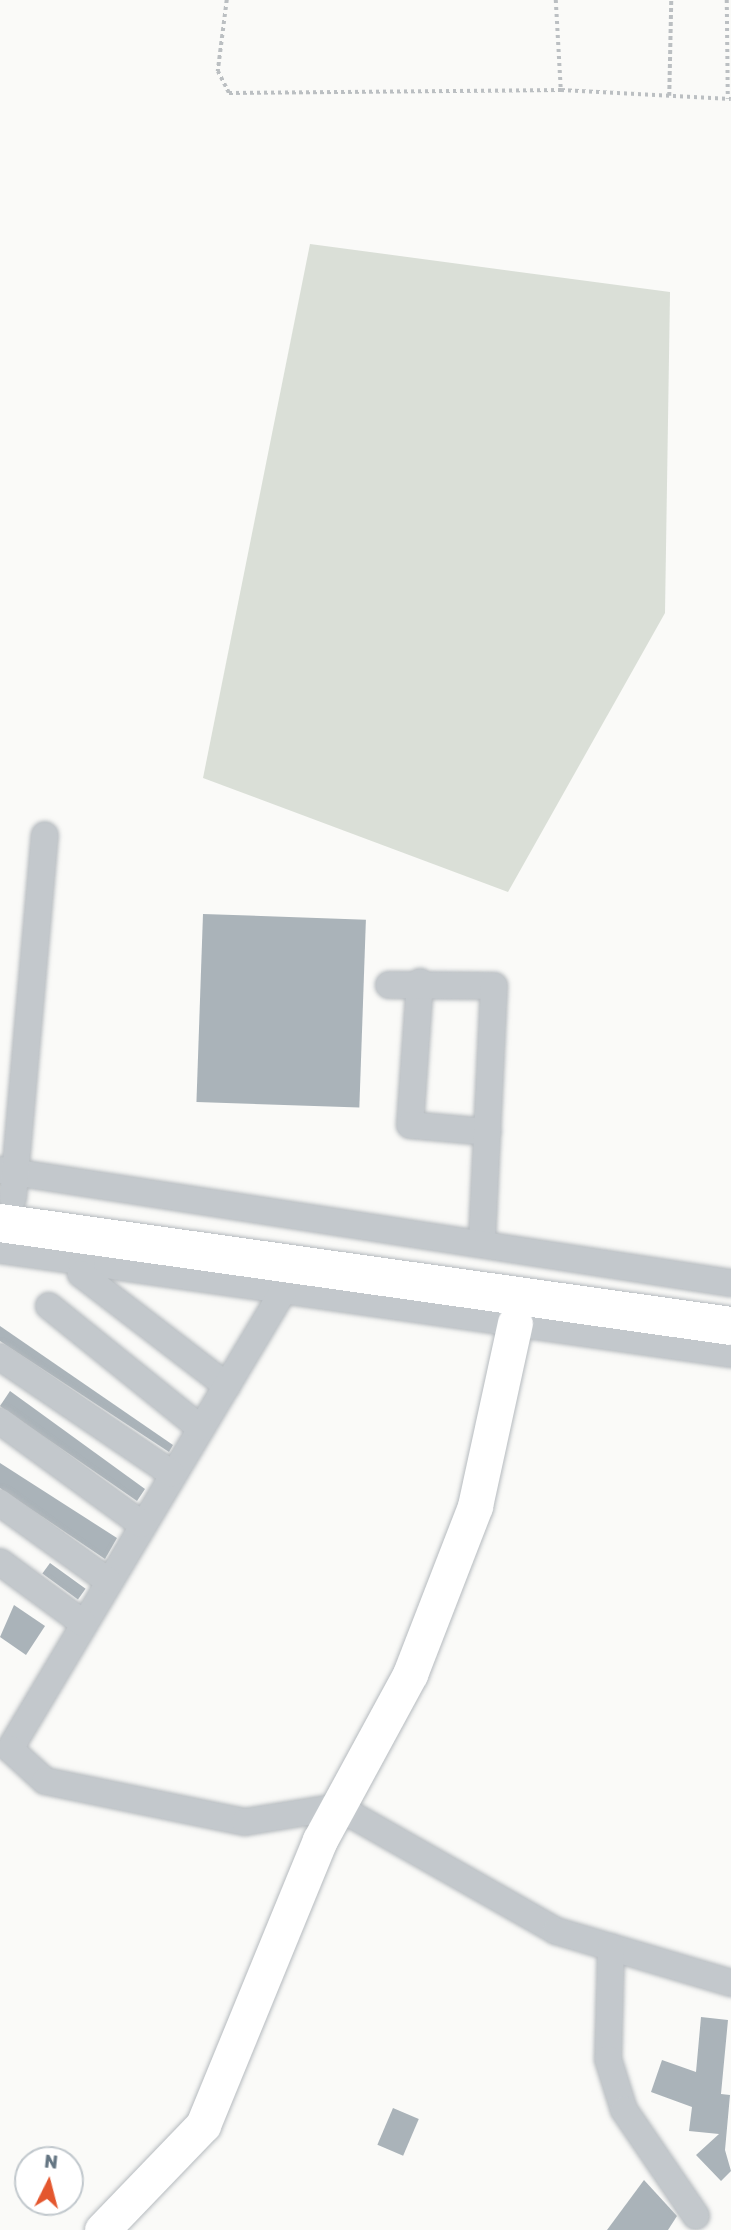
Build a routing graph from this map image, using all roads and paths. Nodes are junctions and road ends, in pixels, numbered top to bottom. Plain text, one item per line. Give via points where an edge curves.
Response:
1 (227, 0) edge
2 (556, 0) edge
3 (671, 0) edge
4 (727, 0) edge
5 (561, 90) junction
6 (669, 96) junction
7 (730, 99) edge
8 (45, 835) dead end
9 (420, 982) junction
10 (389, 985) dead end
11 (488, 1132) junction
12 (6, 1192) edge
13 (482, 1240) junction
14 (0, 1250) edge
15 (82, 1262) junction
16 (731, 1283) edge
17 (285, 1288) junction
18 (569, 1295) junction
19 (731, 1300) edge
20 (49, 1306) dead end
21 (731, 1326) edge
22 (731, 1354) edge
23 (0, 1357) edge
24 (227, 1386) junction
25 (0, 1421) edge
26 (199, 1427) junction
27 (171, 1473) junction
28 (0, 1503) edge
29 (141, 1524) junction
30 (0, 1562) edge
31 (108, 1581) junction
32 (83, 1623) junction
33 (338, 1807) junction
34 (611, 1947) junction
35 (731, 1983) edge
36 (696, 2225) edge
37 (102, 2230) edge

1 - 5 path via 218,71 229,93
2 - 5 path
3 - 6 path
4 - 7 path
5 - 6 path
6 - 7 path
8 - 12 street
9 - 10 street
9 - 11 street via 494,986
9 - 11 street via 410,1125
11 - 13 street
12 - 13 street
12 - 18 highway
13 - 18 street
14 - 15 street
15 - 17 street
15 - 24 street via 81,1274
16 - 18 street
17 - 18 street
17 - 24 street
18 - 19 highway
18 - 21 highway
18 - 22 street
18 - 33 main road via 475,1506 410,1674
20 - 26 street
23 - 27 street
24 - 26 street
25 - 29 street
26 - 27 street
27 - 29 street
28 - 31 street
29 - 31 street
30 - 32 street
31 - 32 street
32 - 33 street via 10,1749 45,1781 245,1822
33 - 34 street via 556,1931
33 - 37 main road via 203,2125
34 - 35 street
34 - 36 street via 608,2059 624,2110

